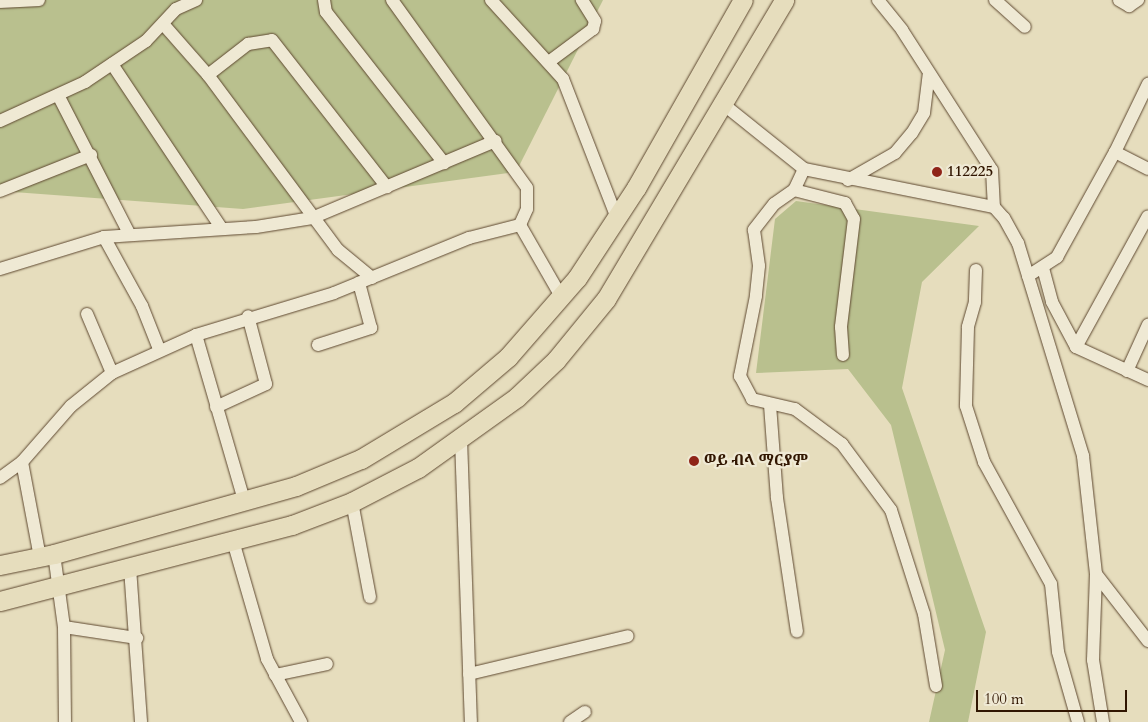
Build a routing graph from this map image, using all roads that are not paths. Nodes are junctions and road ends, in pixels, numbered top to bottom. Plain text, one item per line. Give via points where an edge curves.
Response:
1 (39, 0) edge
2 (196, 0) edge
3 (324, 0) edge
4 (392, 0) edge
5 (491, 0) edge
6 (582, 0) edge
7 (743, 0) edge
8 (784, 0) edge
9 (878, 0) edge
10 (995, 0) edge
11 (1119, 0) edge
12 (1138, 0) edge
13 (0, 2) edge
14 (164, 25) junction
15 (1025, 27) dead end
16 (550, 61) junction
17 (112, 64) junction
18 (929, 75) junction
19 (208, 76) junction
20 (1148, 84) edge
21 (58, 95) junction
22 (723, 104) junction
23 (0, 121) edge
24 (494, 141) junction
25 (1116, 152) junction
26 (91, 155) junction
27 (444, 163) junction
28 (804, 169) junction
29 (1148, 169) edge
30 (848, 180) junction
31 (387, 188) junction
32 (636, 188) junction
33 (794, 190) junction
34 (0, 191) edge
35 (666, 203) junction
36 (994, 207) junction
37 (1148, 216) edge
38 (312, 218) junction
39 (617, 218) junction
40 (520, 225) junction
41 (222, 229) junction
42 (130, 236) junction
43 (104, 237) junction
44 (1043, 268) junction
45 (0, 269) edge
46 (976, 270) dead end
47 (1028, 276) junction
48 (372, 278) junction
49 (359, 283) junction
50 (562, 298) junction
51 (87, 314) dead end
52 (248, 316) junction
53 (1148, 325) edge
54 (196, 335) junction
55 (318, 345) dead end
56 (1076, 346) junction
57 (159, 349) junction
58 (843, 355) dead end
59 (1127, 371) junction
60 (112, 373) junction
61 (1148, 380) edge
62 (770, 405) junction
63 (216, 407) junction
64 (461, 439) junction
65 (22, 462) junction
66 (0, 478) edge
67 (244, 500) junction
68 (352, 502) junction
69 (233, 541) junction
70 (47, 555) junction
71 (0, 565) edge
72 (130, 568) junction
73 (1096, 574) junction
74 (60, 585) junction
75 (370, 597) dead end
76 (0, 601) edge
77 (64, 627) junction
78 (797, 632) dead end
79 (628, 636) dead end
80 (137, 638) junction
81 (1148, 641) edge
82 (327, 664) dead end
83 (469, 674) junction
84 (275, 675) junction
85 (936, 686) dead end
86 (585, 712) dead end
87 (300, 721) edge
88 (64, 722) edge
89 (141, 722) edge
90 (286, 722) edge
91 (471, 722) edge
92 (570, 722) edge
93 (1078, 722) edge
94 (1103, 722) edge

1 - 13 street
2 - 14 street via 169,14
3 - 27 street via 326,12
4 - 24 street
5 - 16 street
6 - 16 street via 596,21 593,29
7 - 32 main road
8 - 22 main road
9 - 18 street
10 - 15 street
11 - 12 street via 1129,6
14 - 17 street
14 - 19 street
16 - 39 street via 563,79
17 - 21 street
17 - 41 street
18 - 30 street via 924,112 912,133 895,153
18 - 36 street via 992,170
19 - 31 street via 248,44 272,40
19 - 38 street
20 - 25 street
21 - 23 street
21 - 26 street
22 - 28 street
22 - 35 main road
24 - 27 street
24 - 40 street via 527,188 527,209
25 - 29 street
25 - 44 street via 1057,256
26 - 34 street
26 - 42 street
27 - 31 street
28 - 30 street
28 - 33 street
30 - 36 street
31 - 38 street
32 - 35 main road
32 - 39 main road
33 - 58 street via 845,204 854,219 841,326
33 - 62 street via 774,204 754,230 758,273 740,376 744,392
35 - 64 main road via 606,299 556,360 518,397
36 - 47 street via 1010,227
37 - 56 street
38 - 41 street
38 - 48 street via 338,250
39 - 50 main road
40 - 48 street via 469,238
40 - 50 street
41 - 42 street
42 - 43 street
43 - 45 street
43 - 57 street via 142,306
44 - 47 street
44 - 56 street via 1052,302
46 - 93 street via 975,302 968,328 966,406 984,462 1052,584 1058,652
47 - 73 street via 1083,456
48 - 49 street
49 - 52 street
49 - 55 street via 371,328
50 - 67 main road via 508,358 410,432 321,477
51 - 60 street
52 - 54 street
52 - 63 street via 266,384
53 - 59 street
54 - 57 street
54 - 63 street
56 - 59 street
57 - 60 street
59 - 61 street
60 - 65 street via 71,406
62 - 78 street via 777,498
62 - 85 street via 795,409 842,444 891,510 924,614
63 - 67 street
64 - 68 main road
64 - 83 street
65 - 66 street
65 - 70 street
67 - 70 main road
68 - 69 main road
68 - 75 street
69 - 72 main road
69 - 84 street via 250,611
70 - 71 main road
70 - 74 street
72 - 74 main road
72 - 80 street
73 - 81 street
73 - 94 street via 1093,660
74 - 76 main road
74 - 77 street
77 - 80 street
77 - 88 street
79 - 83 street
80 - 89 street
82 - 84 street
83 - 91 street
84 - 87 street
86 - 92 street
87 - 90 street

